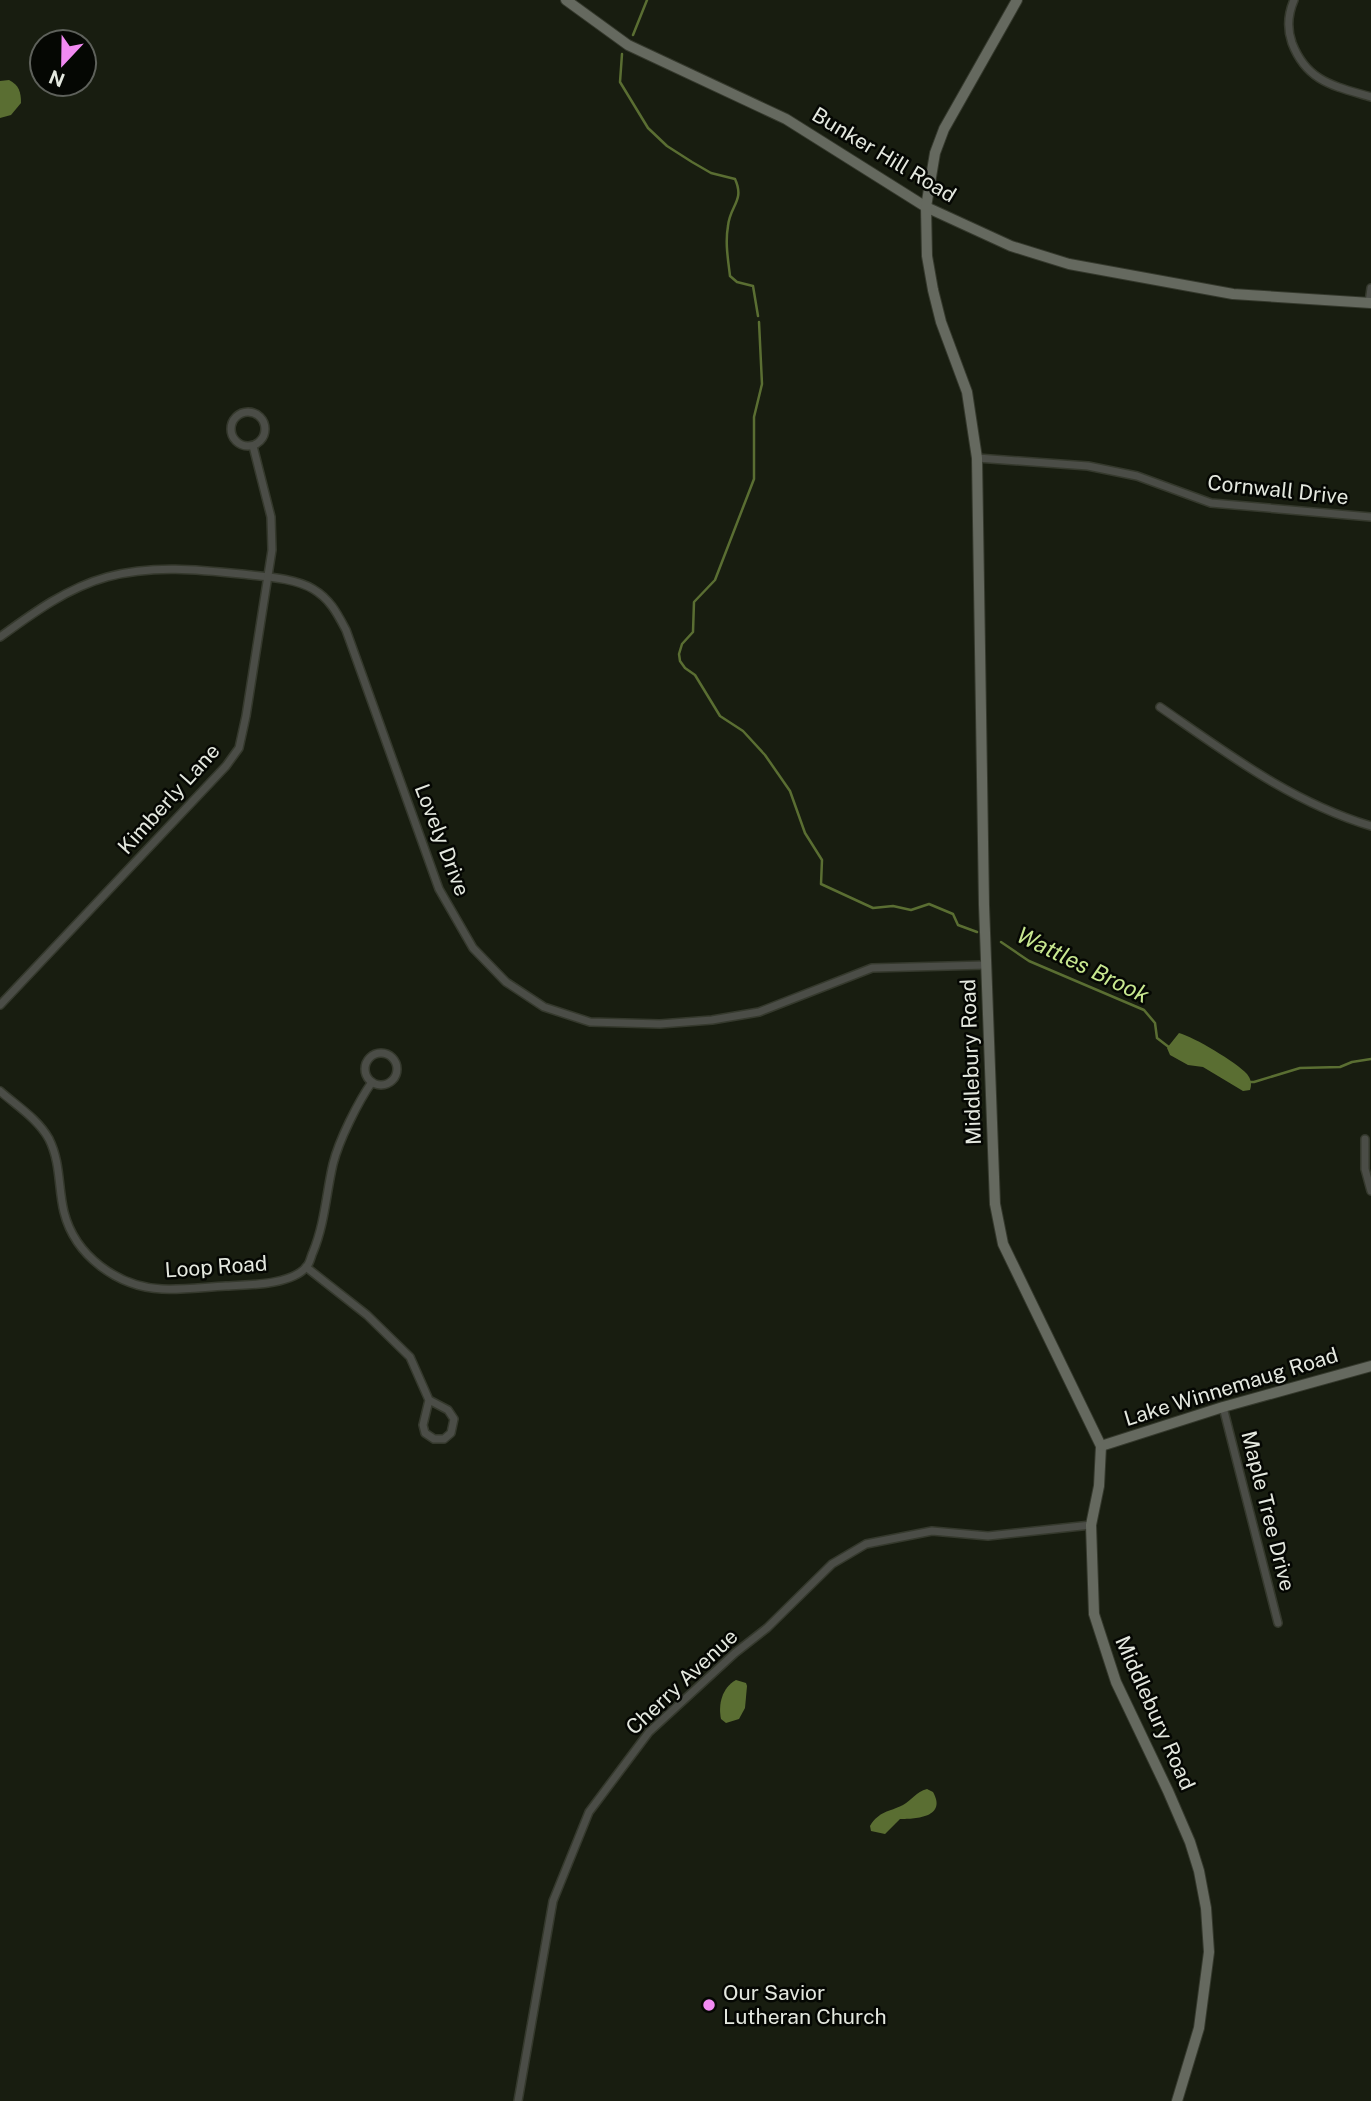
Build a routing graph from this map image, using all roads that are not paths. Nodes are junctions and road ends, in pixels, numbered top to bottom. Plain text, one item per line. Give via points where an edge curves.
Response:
1 (566, 0) edge
2 (1017, 0) edge
3 (1293, 0) edge
4 (1371, 97) edge
5 (926, 207) junction
6 (1371, 288) edge
7 (1370, 303) edge
8 (253, 446) junction
9 (976, 458) junction
10 (1371, 517) edge
11 (268, 577) junction
12 (0, 637) edge
13 (1160, 707) dead end
14 (1371, 826) edge
15 (986, 965) junction
16 (0, 1005) edge
17 (372, 1082) junction
18 (0, 1091) edge
19 (1365, 1139) dead end
20 (1371, 1191) edge
21 (306, 1267) junction
22 (1371, 1366) edge
23 (429, 1400) junction
24 (1223, 1407) junction
25 (1101, 1446) junction
26 (1091, 1525) junction
27 (1278, 1623) dead end
28 (518, 2101) edge
29 (1177, 2101) edge

1 - 5 street, Bunker Hill Road via 628,45 786,119
2 - 5 street, Middlebury Road via 944,129
3 - 4 street via 1288,13 1290,38 1299,62 1315,77
5 - 7 street, Bunker Hill Road via 1011,246 1069,264 1233,294
5 - 9 street, Middlebury Road via 933,290 967,392
6 - 7 street
8 - 8 street, Kimberly Lane via 238,443 231,429 238,416 247,412 261,418 266,428 261,441
8 - 11 street, Kimberly Lane via 271,517
9 - 10 street, Cornwall Drive via 1088,466 1137,476 1211,503
9 - 15 street, Middlebury Road
11 - 12 street, Lovely Drive via 192,569 107,577 72,590
11 - 15 street, Lovely Drive via 311,588 332,604 346,630 439,889 472,948 506,982 544,1007 590,1022 712,1020 759,1012 872,968
11 - 16 street, Kimberly Lane via 239,748
13 - 14 street via 1303,801
15 - 25 street, Middlebury Road via 995,1204 1003,1244
17 - 17 street via 381,1085 394,1078 396,1063 389,1056 379,1053 366,1062
17 - 21 street via 333,1162 320,1234
18 - 21 street, Loop Road via 40,1125 49,1140 73,1234 107,1272 131,1284 161,1289 274,1282
19 - 20 street
21 - 23 street via 367,1315 410,1357
22 - 24 street, Lake Winnemaug Road
23 - 23 street via 425,1433 444,1439 451,1433 454,1419 448,1410
24 - 25 street, Lake Winnemaug Road
24 - 27 street, Maple Tree Drive
25 - 26 street, Middlebury Road
26 - 28 street, Cherry Avenue via 988,1536 932,1531 866,1544 832,1564 649,1732 589,1812 553,1901
26 - 29 street, Middlebury Road via 1094,1614 1102,1644 1190,1842 1206,1908 1209,1952 1199,2028

